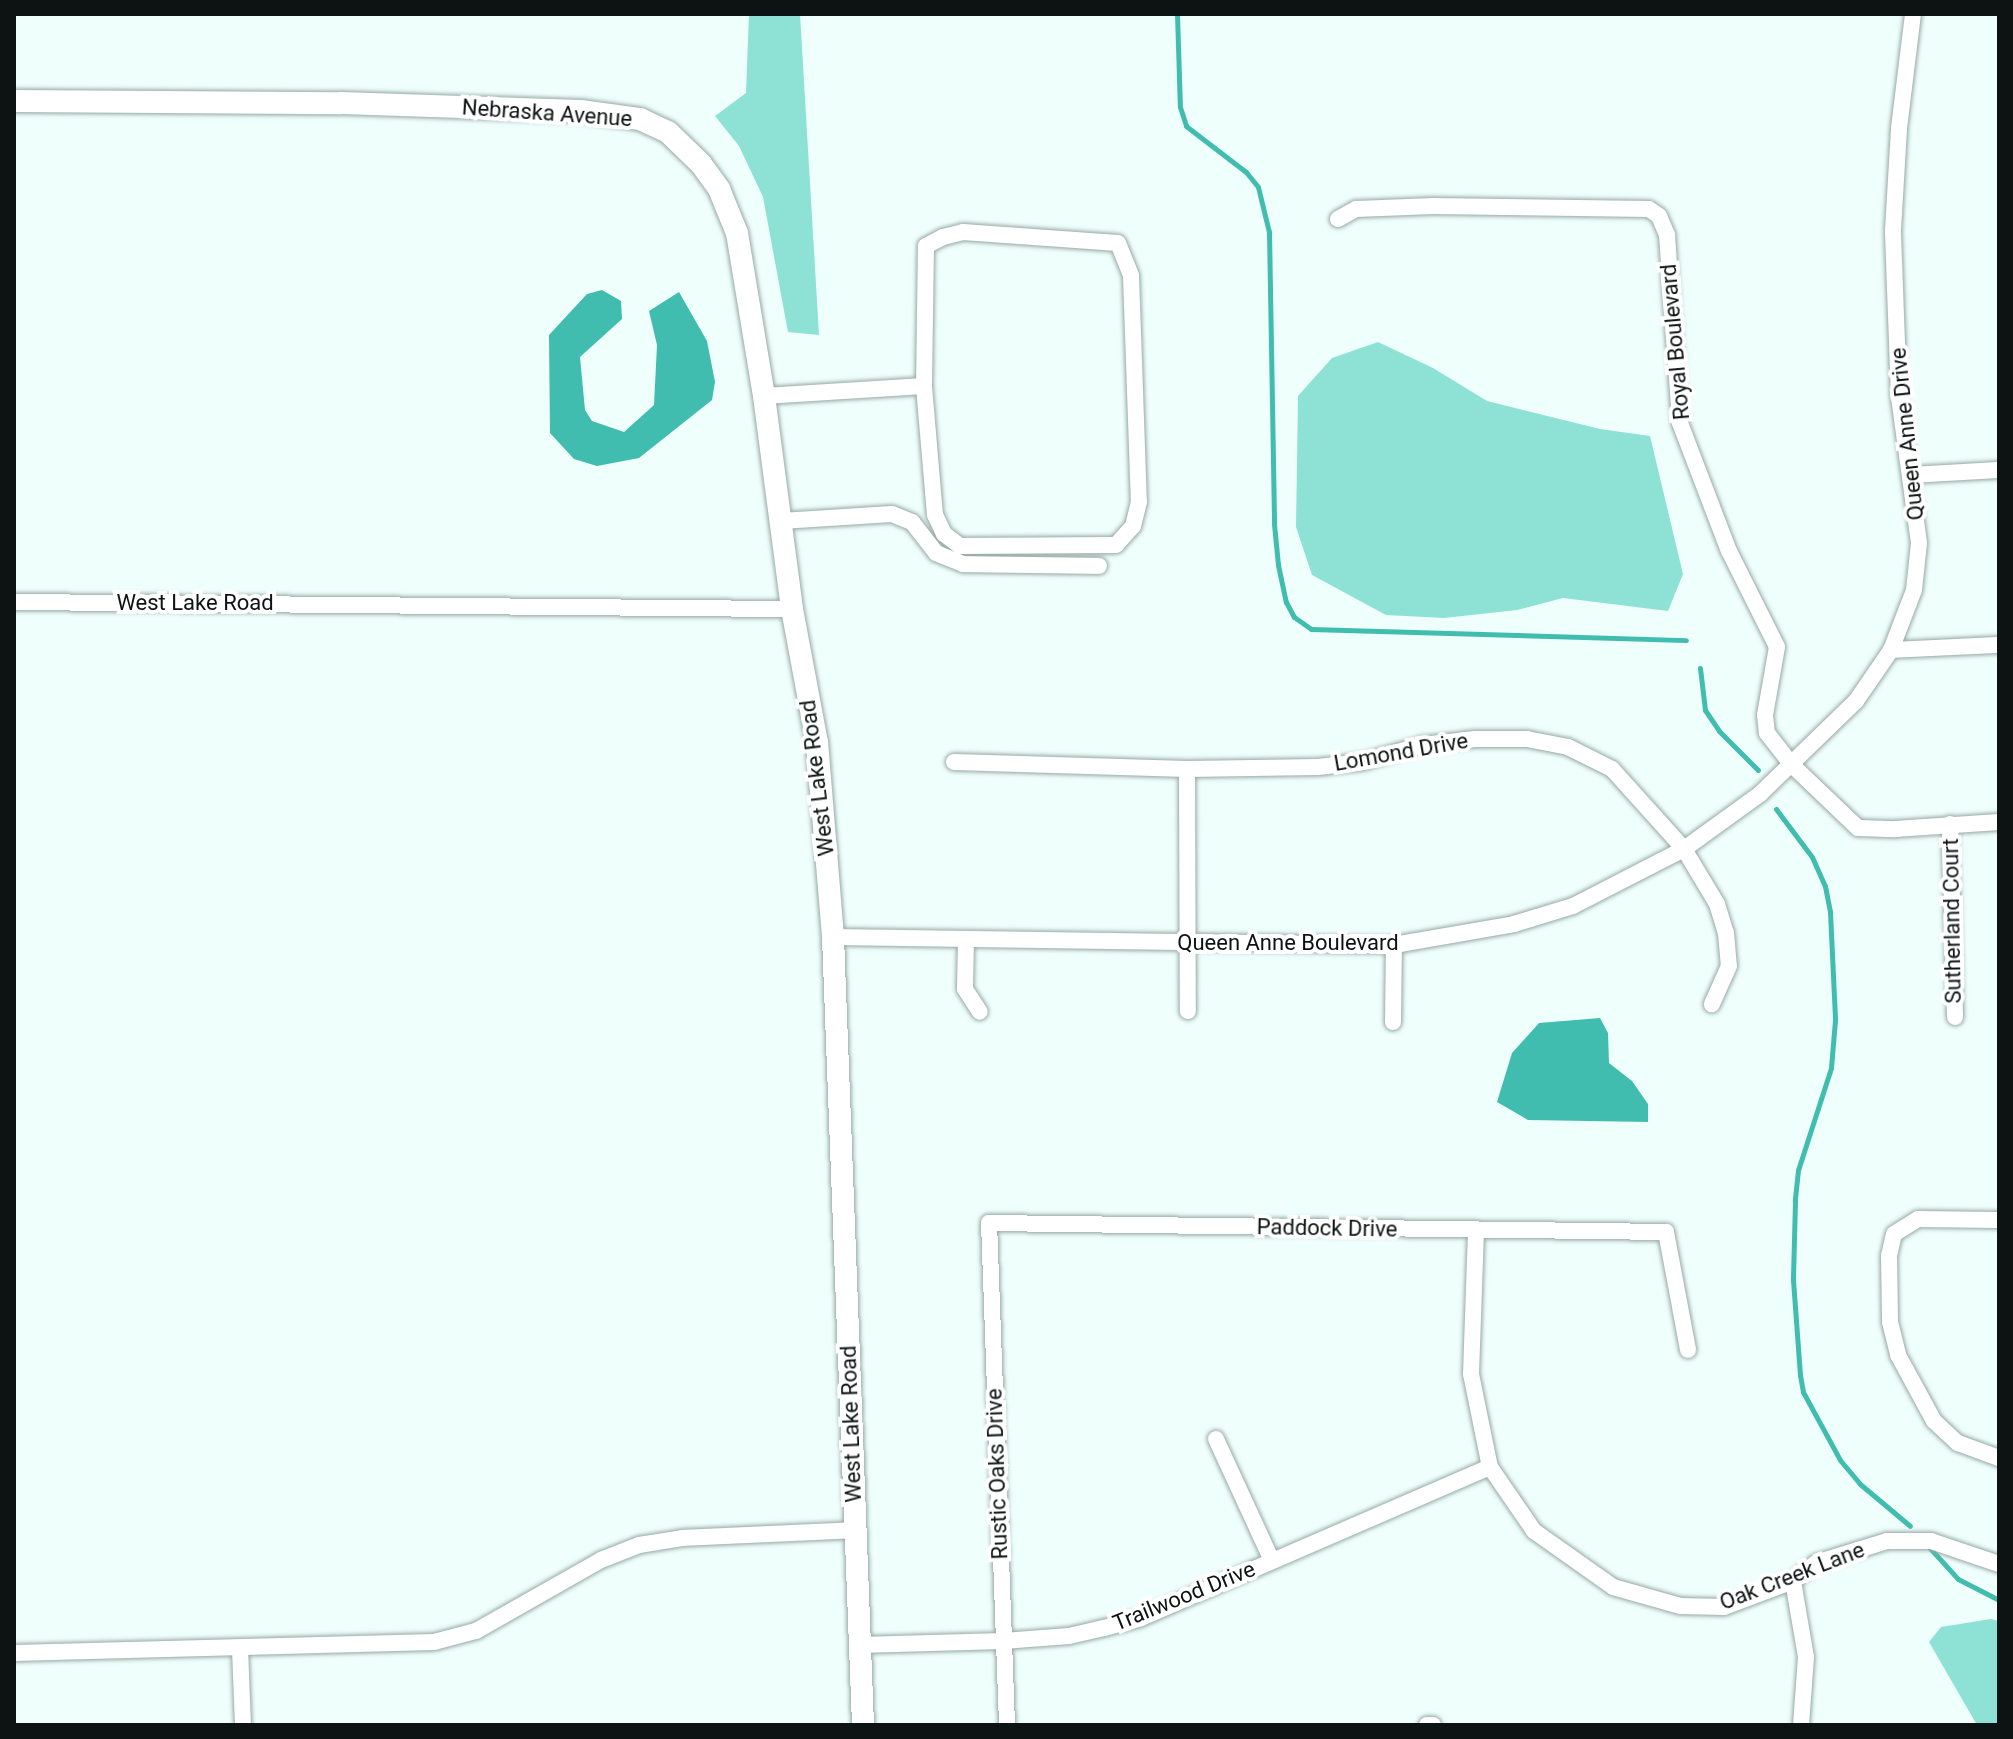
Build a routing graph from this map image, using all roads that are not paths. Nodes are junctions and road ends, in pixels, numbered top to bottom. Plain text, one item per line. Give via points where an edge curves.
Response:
1 (1913, 14) edge
2 (14, 101) edge
3 (1338, 219) dead end
4 (924, 386) junction
5 (764, 396) junction
6 (1999, 470) edge
7 (1910, 475) junction
8 (781, 521) junction
9 (1099, 566) dead end
10 (14, 602) edge
11 (792, 609) junction
12 (1999, 645) edge
13 (1891, 650) junction
14 (954, 762) dead end
15 (1792, 765) junction
16 (1187, 769) junction
17 (1999, 822) edge
18 (1950, 824) junction
19 (1684, 849) junction
20 (833, 937) junction
21 (966, 940) junction
22 (1188, 944) junction
23 (1394, 945) junction
24 (1712, 1004) dead end
25 (1188, 1011) dead end
26 (980, 1012) dead end
27 (1955, 1017) dead end
28 (1393, 1022) dead end
29 (1999, 1220) edge
30 (989, 1223) joint
31 (1476, 1231) junction
32 (1688, 1350) dead end
33 (1216, 1439) dead end
34 (1999, 1458) edge
35 (1490, 1467) junction
36 (856, 1530) junction
37 (1272, 1561) junction
38 (1999, 1564) edge
39 (1793, 1581) junction
40 (1003, 1641) junction
41 (859, 1645) junction
42 (240, 1648) junction
43 (14, 1653) edge
44 (243, 1725) edge
45 (863, 1725) edge
46 (1007, 1725) edge
47 (1801, 1725) edge

1 - 7 street, Queen Anne Drive via 1893,230 1899,397
2 - 5 street, Nebraska Avenue via 469,106 640,119 668,132 719,189 737,233
3 - 15 street, Royal Boulevard via 1356,209 1433,206 1649,209 1659,216 1667,235 1680,423 1729,551 1774,639 1777,658 1765,724 1772,742
4 - 4 street via 926,246 963,232 1118,243 1131,276 1139,502 1133,526 1106,548 960,546 944,534 935,515
4 - 5 street
5 - 8 street, Nebraska Avenue
6 - 7 street
7 - 13 street, Queen Anne Drive via 1919,543 1914,590
8 - 9 street via 892,514 912,522 936,553 963,564
8 - 11 street, Nebraska Avenue
10 - 11 street, West Lake Road
11 - 20 street, West Lake Road via 817,742
12 - 13 street
13 - 15 street, Queen Anne Drive via 1856,701
14 - 16 street, Lomond Drive
15 - 18 street, Royal Boulevard via 1858,828
15 - 19 street, Queen Anne Boulevard
16 - 19 street, Lomond Drive via 1318,767 1435,744 1527,739 1568,747 1603,762
16 - 22 street
17 - 18 street, Royal Boulevard
18 - 27 street, Sutherland Court
19 - 23 street, Queen Anne Boulevard via 1573,906 1514,924
19 - 24 street, Lomond Drive via 1717,904 1726,933 1729,966
20 - 21 street, Queen Anne Boulevard
20 - 36 street, West Lake Road
21 - 22 street, Queen Anne Boulevard
21 - 26 street via 965,989
22 - 23 street, Queen Anne Boulevard
22 - 25 street
23 - 28 street
29 - 34 street via 1918,1219 1894,1234 1889,1255 1890,1322 1898,1355 1934,1421 1958,1443
30 - 31 street, Paddock Drive
30 - 40 street, Rustic Oaks Drive
31 - 32 street, Paddock Drive via 1666,1232
31 - 35 street, Oak Creek Lane via 1471,1374
33 - 37 street
35 - 37 street, Trailwood Drive
35 - 39 street, Oak Creek Lane via 1534,1531 1613,1587 1680,1606 1724,1607
36 - 41 street, West Lake Road
36 - 42 street via 639,1545 601,1560 476,1631 434,1642
37 - 40 street, Trailwood Drive via 1141,1618 1069,1636
38 - 39 street, Oak Creek Lane via 1931,1541 1887,1541 1816,1563
39 - 47 street via 1806,1657
40 - 41 street, Trailwood Drive
40 - 46 street, Rustic Oaks Drive
41 - 45 street, West Lake Road
42 - 43 street
42 - 44 street

